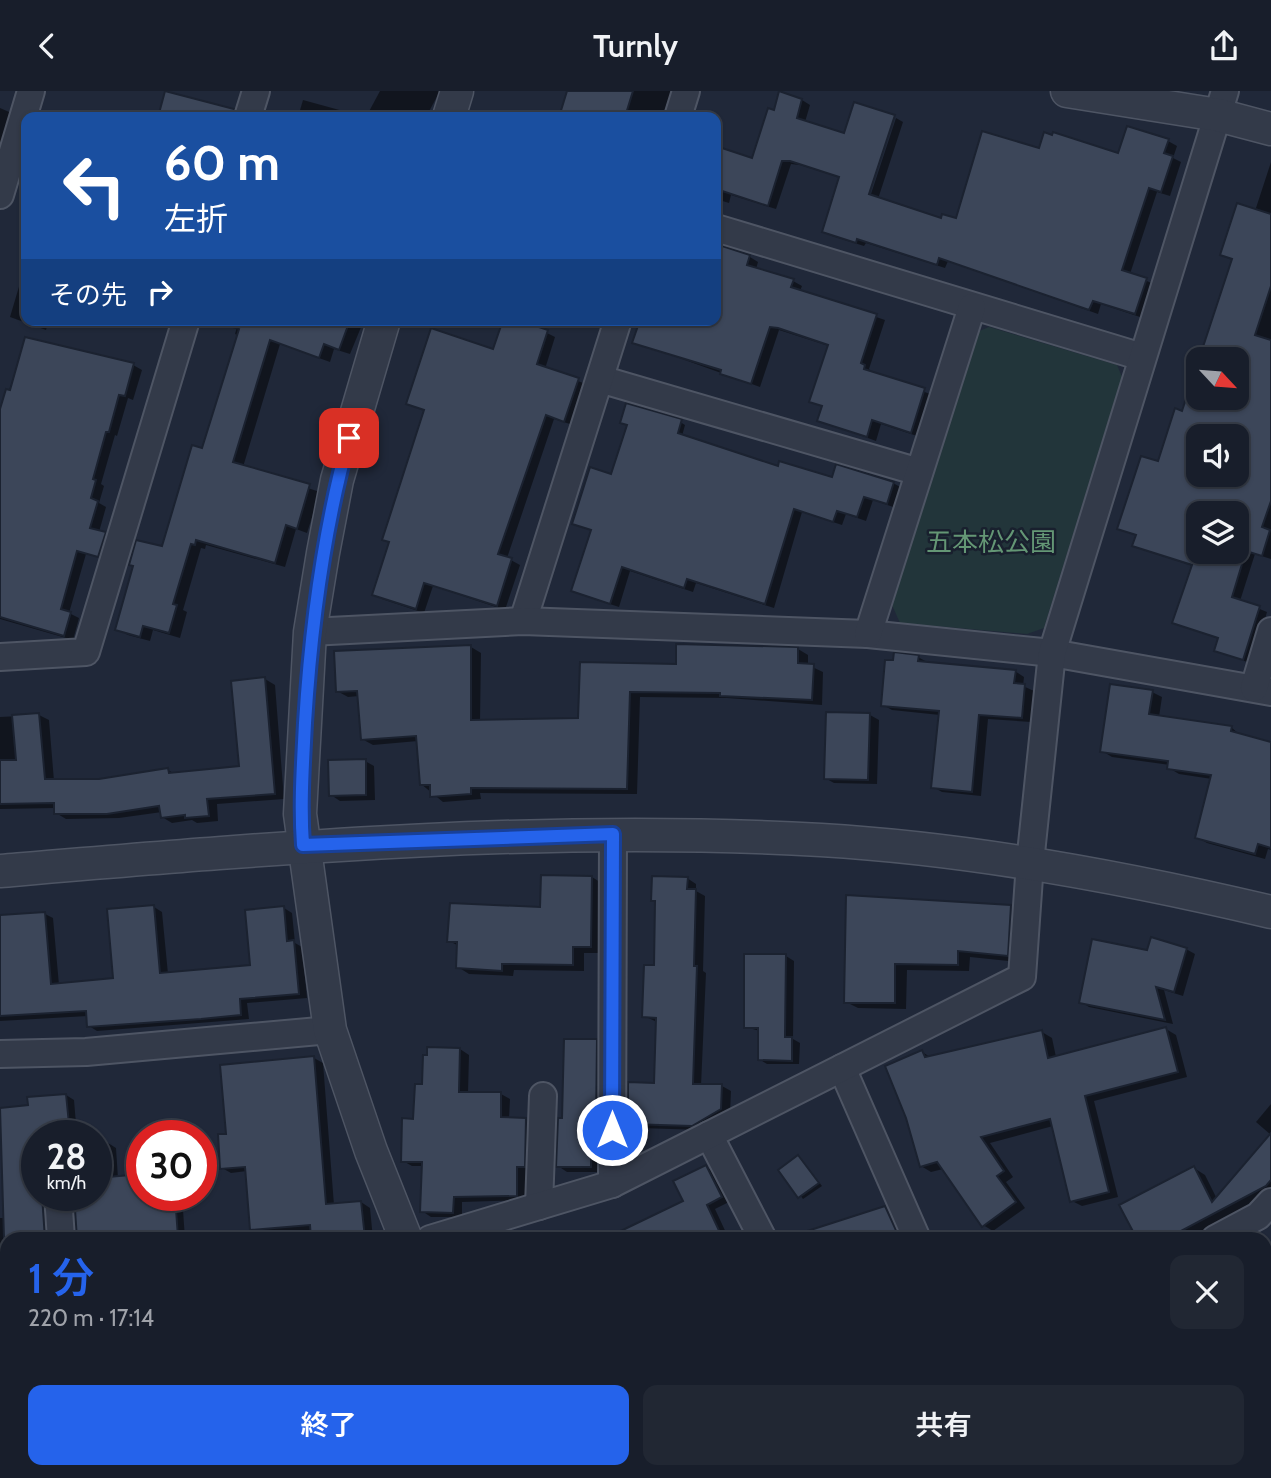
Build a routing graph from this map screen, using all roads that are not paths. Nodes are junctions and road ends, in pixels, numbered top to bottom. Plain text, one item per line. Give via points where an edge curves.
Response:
1 (31, 91) edge
2 (256, 91) edge
3 (457, 91) edge
4 (686, 91) edge
5 (1067, 91) edge
6 (1221, 103) edge
7 (26, 112) edge
8 (250, 112) edge
9 (451, 112) edge
10 (680, 112) edge
11 (1271, 129) edge
12 (21, 131) edge
13 (1, 186) edge
14 (721, 230) edge
15 (972, 307) junction
16 (184, 326) edge
17 (382, 326) edge
18 (616, 326) edge
19 (1142, 357) junction
20 (600, 379) junction
21 (919, 472) junction
22 (523, 621) junction
23 (1271, 631) edge
24 (310, 632) junction
25 (868, 634) junction
26 (1052, 653) junction
27 (0, 657) edge
28 (1262, 690) edge
29 (613, 834) junction
30 (303, 845) junction
31 (1030, 863) junction
32 (0, 871) edge
33 (1271, 912) edge
34 (330, 1030) junction
35 (0, 1054) edge
36 (842, 1068) junction
37 (542, 1096) dead end
38 (709, 1135) junction
39 (612, 1184) junction
40 (1271, 1202) edge
41 (539, 1206) junction
42 (59, 1211) edge
43 (61, 1232) edge
44 (404, 1232) edge
45 (453, 1232) edge
46 (759, 1232) edge
47 (914, 1232) edge
48 (1228, 1232) edge

1 - 7 street
2 - 8 street
3 - 9 street
4 - 10 street
5 - 6 street
6 - 11 street
6 - 19 street
12 - 13 street
14 - 15 street
15 - 19 street
15 - 21 street
16 - 27 street via 86,652
17 - 24 street via 337,480
18 - 20 street
19 - 26 street
20 - 21 street
20 - 22 street
21 - 25 street
22 - 24 street
22 - 25 street
23 - 28 street
24 - 30 street via 300,814
25 - 26 street
26 - 28 street
26 - 31 street
29 - 30 street
29 - 31 street via 822,840
29 - 39 street
30 - 32 street
30 - 34 street
31 - 33 street
31 - 36 street via 1023,977
34 - 35 street via 86,1052
34 - 44 street
36 - 38 street
36 - 47 street
37 - 41 street
38 - 39 street
38 - 46 street
39 - 41 street
40 - 48 street via 1258,1216
41 - 45 street
42 - 43 street

